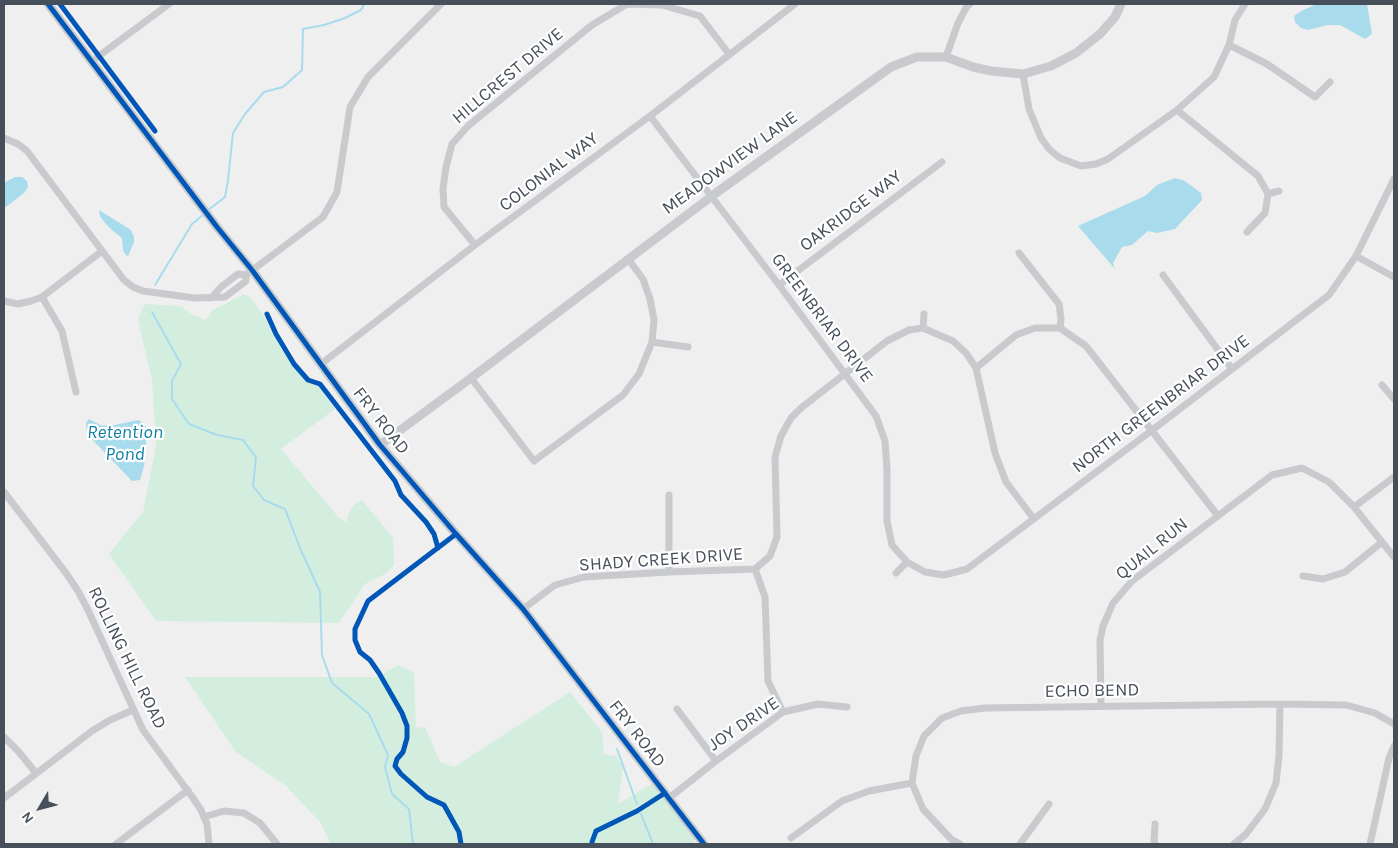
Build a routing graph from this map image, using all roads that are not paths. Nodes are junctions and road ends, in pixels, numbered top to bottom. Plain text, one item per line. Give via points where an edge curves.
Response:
1 (48, 4) edge
2 (169, 4) edge
3 (441, 4) edge
4 (795, 4) edge
5 (970, 4) edge
6 (1121, 4) edge
7 (1245, 4) edge
8 (1229, 45) junction
9 (729, 54) junction
10 (946, 57) junction
11 (92, 61) junction
12 (1023, 74) junction
13 (1330, 82) dead end
14 (1176, 110) junction
15 (650, 116) junction
16 (4, 138) edge
17 (942, 162) dead end
18 (1394, 179) edge
19 (1279, 191) dead end
20 (1268, 194) junction
21 (711, 196) junction
22 (1247, 232) dead end
23 (475, 245) junction
24 (102, 251) junction
25 (1019, 253) dead end
26 (1356, 256) junction
27 (628, 259) junction
28 (249, 272) junction
29 (1163, 275) dead end
30 (1394, 277) edge
31 (779, 285) junction
32 (42, 296) junction
33 (4, 301) edge
34 (924, 314) dead end
35 (923, 328) junction
36 (1060, 328) junction
37 (652, 342) junction
38 (688, 347) dead end
39 (321, 364) junction
40 (976, 368) junction
41 (1232, 369) junction
42 (845, 373) junction
43 (472, 378) junction
44 (1382, 385) dead end
45 (76, 392) dead end
46 (1394, 399) edge
47 (1151, 431) junction
48 (380, 445) junction
49 (1394, 477) edge
50 (4, 492) edge
51 (669, 495) dead end
52 (1354, 507) junction
53 (1218, 516) junction
54 (1034, 519) junction
55 (1382, 542) junction
56 (1394, 557) edge
57 (907, 562) junction
58 (755, 569) junction
59 (669, 572) junction
60 (896, 573) dead end
61 (1303, 576) dead end
62 (524, 609) junction
63 (1280, 704) junction
64 (1101, 706) junction
65 (847, 707) dead end
66 (133, 710) junction
67 (677, 710) dead end
68 (783, 712) junction
69 (1394, 724) edge
70 (4, 737) edge
71 (1394, 746) edge
72 (716, 761) junction
73 (36, 774) junction
74 (912, 784) junction
75 (188, 790) junction
76 (4, 798) edge
77 (669, 798) junction
78 (1049, 804) dead end
79 (204, 817) junction
80 (1155, 824) dead end
81 (790, 838) dead end
82 (949, 842) edge
83 (116, 844) edge
84 (209, 844) edge
85 (277, 844) edge
86 (704, 844) edge
87 (960, 844) edge
88 (1020, 844) edge
89 (1155, 844) edge
90 (1234, 844) edge
91 (1370, 844) edge

1 - 11 street, FRY ROAD
2 - 11 street
3 - 28 street via 368,77 350,107 337,192 323,217
4 - 9 street, COLONIAL WAY
5 - 10 street via 958,23
6 - 12 street, MEADOWVIEW LANE via 1115,17 1100,34 1076,53 1051,66
7 - 8 street via 1235,20
8 - 13 street via 1267,64 1315,97
8 - 14 street via 1214,77
9 - 15 street, COLONIAL WAY
9 - 23 street, HILLCREST DRIVE via 700,16 662,5 627,4 592,25 468,126 452,144 444,182 444,207
10 - 12 street, MEADOWVIEW LANE via 991,71
10 - 21 street, MEADOWVIEW LANE via 917,57 890,67
11 - 28 street, FRY ROAD
12 - 14 street via 1029,109 1041,138 1060,158 1081,166 1108,159
14 - 20 street via 1258,176
15 - 21 street, GREENBRIAR DRIVE
15 - 23 street, COLONIAL WAY
16 - 24 street via 27,151
17 - 31 street, OAKRIDGE WAY
18 - 26 street, NORTH GREENBRIAR DRIVE
19 - 20 street
20 - 22 street via 1265,213
21 - 27 street, MEADOWVIEW LANE
21 - 31 street, GREENBRIAR DRIVE
23 - 39 street, COLONIAL WAY
24 - 28 street via 124,280 143,291 211,298 238,274
24 - 32 street
25 - 36 street via 1059,304
26 - 30 street
26 - 41 street, NORTH GREENBRIAR DRIVE via 1329,295
27 - 37 street via 643,279 650,299 654,320
27 - 43 street, MEADOWVIEW LANE
28 - 39 street, FRY ROAD
29 - 41 street
31 - 42 street, GREENBRIAR DRIVE
32 - 33 street via 18,304
32 - 45 street via 62,331
34 - 35 street
35 - 40 street via 953,341
35 - 42 street, SHADY CREEK DRIVE via 909,330 887,341
36 - 40 street via 1035,328 1016,335
36 - 47 street via 1086,346
37 - 38 street
37 - 43 street via 639,374 623,395 534,461
39 - 48 street, FRY ROAD
40 - 54 street via 995,453 1006,482
41 - 47 street, NORTH GREENBRIAR DRIVE
42 - 57 street, GREENBRIAR DRIVE via 876,416 885,441 887,522 892,545
42 - 58 street, SHADY CREEK DRIVE via 801,408 781,436 775,457 777,537 770,556
43 - 48 street, MEADOWVIEW LANE
44 - 46 street
47 - 53 street
47 - 54 street, NORTH GREENBRIAR DRIVE
48 - 62 street, FRY ROAD
49 - 52 street
50 - 66 street, ROLLING HILL ROAD via 75,587
51 - 59 street
52 - 53 street, QUAIL RUN via 1329,482 1302,468 1272,475
52 - 55 street
53 - 64 street, QUAIL RUN via 1132,581 1113,603 1100,640
54 - 57 street, NORTH GREENBRIAR DRIVE via 967,569 944,576 925,572
55 - 56 street
55 - 61 street via 1345,572 1323,579
57 - 60 street
58 - 59 street, SHADY CREEK DRIVE
58 - 68 street via 764,597 768,681
59 - 62 street, SHADY CREEK DRIVE via 584,577 555,585
62 - 77 street, FRY ROAD
63 - 64 street, ECHO BEND
63 - 69 street, ECHO BEND via 1346,705 1375,713
63 - 90 street via 1276,783 1265,809
64 - 74 street, ECHO BEND via 985,708 961,711 942,718 924,736 916,756
65 - 68 street, JOY DRIVE via 818,704
66 - 73 street via 97,728
66 - 75 street, ROLLING HILL ROAD via 146,736
67 - 72 street
68 - 72 street, JOY DRIVE
70 - 73 street
71 - 91 street
72 - 77 street, JOY DRIVE
73 - 76 street
74 - 81 street via 869,791 842,801
74 - 82 street via 923,809
75 - 79 street, ROLLING HILL ROAD
75 - 83 street
77 - 86 street, FRY ROAD
78 - 88 street
79 - 84 street, ROLLING HILL ROAD
79 - 85 street via 224,811 244,813 260,823
80 - 89 street
82 - 87 street

